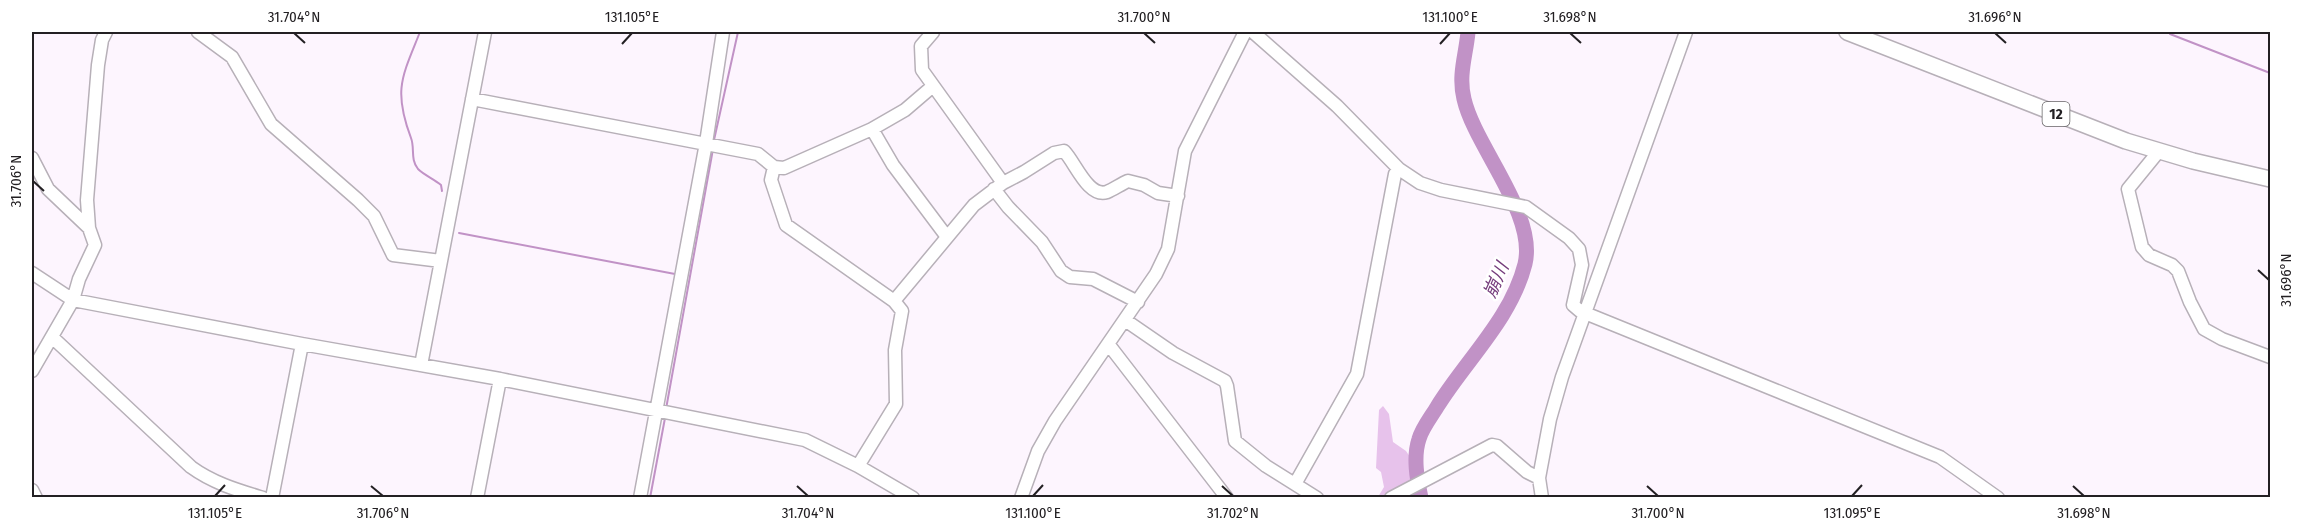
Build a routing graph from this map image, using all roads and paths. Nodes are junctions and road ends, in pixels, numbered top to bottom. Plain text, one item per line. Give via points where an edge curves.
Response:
1 (106, 32) edge
2 (198, 32) edge
3 (485, 32) edge
4 (723, 32) edge
5 (933, 32) edge
6 (1245, 32) edge
7 (1253, 32) edge
8 (1686, 32) edge
9 (1847, 32) edge
10 (1866, 35) edge
11 (933, 86) junction
12 (472, 99) junction
13 (872, 129) junction
14 (712, 144) junction
15 (2159, 151) junction
16 (32, 158) edge
17 (774, 166) junction
18 (1399, 169) junction
19 (2271, 179) edge
20 (999, 186) junction
21 (1178, 196) junction
22 (89, 228) junction
23 (947, 237) junction
24 (441, 261) junction
25 (32, 273) edge
26 (73, 300) junction
27 (894, 301) junction
28 (1138, 303) junction
29 (1586, 313) junction
30 (1125, 321) junction
31 (52, 337) junction
32 (302, 344) junction
33 (1109, 345) junction
34 (2271, 357) edge
35 (421, 365) junction
36 (32, 371) edge
37 (500, 379) junction
38 (662, 411) junction
39 (858, 466) junction
40 (1539, 478) junction
41 (1295, 484) junction
42 (32, 490) edge
43 (36, 498) edge
44 (263, 498) edge
45 (272, 498) edge
46 (477, 498) edge
47 (640, 498) edge
48 (913, 498) edge
49 (1021, 498) edge
50 (1227, 498) edge
51 (1317, 498) edge
52 (1391, 498) edge
53 (1542, 498) edge
54 (1998, 498) edge

1 - 22 street via 98,65 87,200
2 - 24 street via 232,57 271,124 374,216 393,255
3 - 12 street
4 - 14 street
5 - 11 street via 921,46 920,55 922,70
6 - 21 street via 1190,138
7 - 18 street via 1337,106
8 - 29 street
9 - 10 main road, 12
10 - 15 main road, 12
11 - 13 street via 905,110
11 - 20 street
12 - 14 street
12 - 24 street
13 - 17 street via 784,168
13 - 23 street via 893,165
14 - 17 street via 758,154
14 - 38 street
15 - 19 main road, 12
15 - 34 street via 2128,189 2142,247 2178,271 2204,329
16 - 22 street via 48,189
17 - 27 street via 771,180 786,225
18 - 29 street via 1420,183 1441,190 1526,207 1569,238 1579,249 1582,266 1573,305
18 - 41 street via 1357,374
20 - 21 street via 1064,151 1096,192 1105,193 1128,180 1158,193
20 - 23 street via 974,205
20 - 28 street via 1008,207 1042,242 1061,271 1070,277 1093,279
21 - 28 street via 1168,249
22 - 26 street via 95,245 78,279
23 - 27 street
24 - 35 street
25 - 26 street
26 - 31 street
26 - 32 street
27 - 39 street via 902,311 895,350 896,404
28 - 30 street
29 - 40 street via 1556,398
29 - 54 street via 1940,457
30 - 33 street
30 - 41 street via 1225,381 1235,441
31 - 36 street
31 - 44 street via 191,467 206,478
32 - 35 street
32 - 45 street
33 - 49 street via 1038,451
33 - 50 street
35 - 37 street
37 - 38 street
37 - 46 street
38 - 39 street via 805,440
38 - 47 street
39 - 48 street
40 - 52 street via 1492,445
40 - 53 street
41 - 51 street
42 - 43 street

